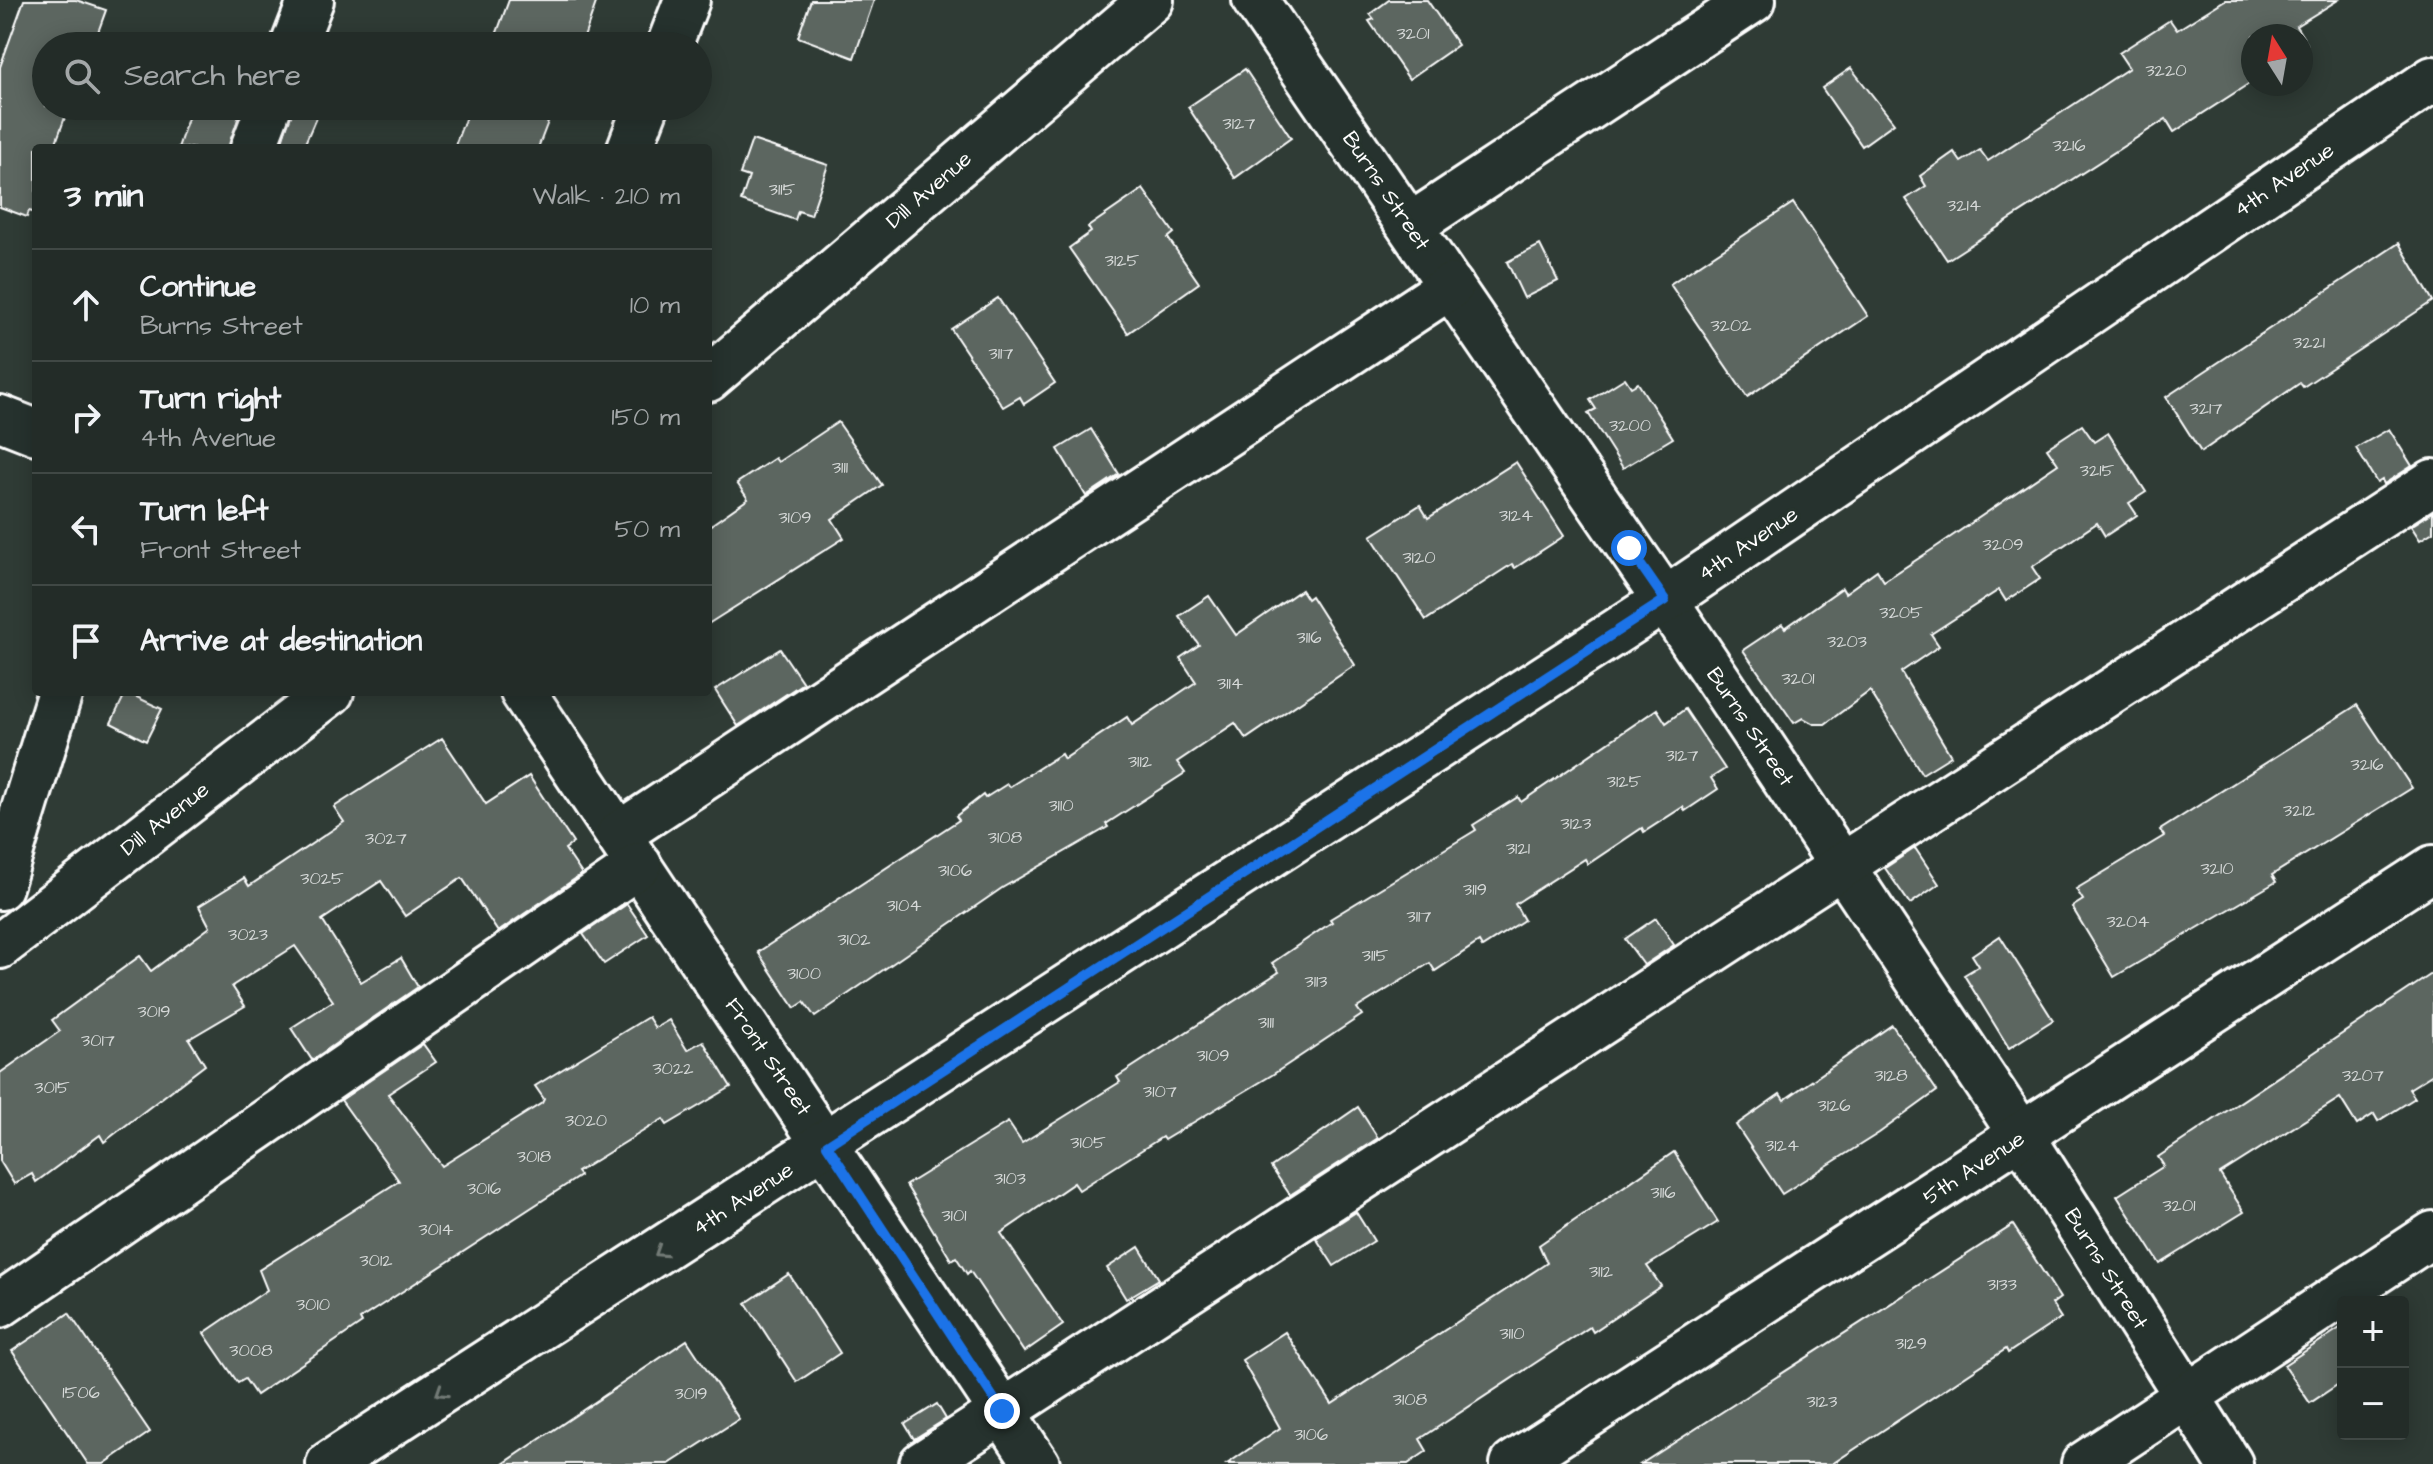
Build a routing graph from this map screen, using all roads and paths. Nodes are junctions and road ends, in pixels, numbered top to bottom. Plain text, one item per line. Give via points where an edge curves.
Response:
1 (311, 0) edge
2 (687, 0) edge
3 (1151, 0) edge
4 (1255, 0) edge
5 (1753, 0) edge
6 (298, 32) edge
7 (674, 32) edge
8 (2433, 79) edge
9 (264, 120) edge
10 (641, 120) edge
11 (255, 144) edge
12 (632, 144) edge
13 (1410, 226) junction
14 (1451, 286) junction
15 (712, 376) edge
16 (0, 418) edge
17 (32, 430) edge
18 (2433, 482) edge
19 (1665, 600) junction
20 (59, 696) edge
21 (326, 696) edge
22 (526, 696) edge
23 (629, 850) junction
24 (1843, 868) junction
25 (2433, 868) edge
26 (0, 887) edge
27 (0, 946) edge
28 (2022, 1136) junction
29 (827, 1145) junction
30 (2433, 1234) edge
31 (0, 1305) edge
32 (2187, 1397) junction
33 (1002, 1411) junction
34 (329, 1464) edge
35 (922, 1464) edge
36 (1037, 1464) edge
37 (1513, 1464) edge
38 (2084, 1464) edge
39 (2230, 1464) edge

1 - 6 street
2 - 7 street
3 - 15 street, Dill Avenue
4 - 13 street, Burns Street
5 - 13 street
8 - 19 street, 4th Avenue
9 - 11 street
10 - 12 street
13 - 14 street, Burns Street
14 - 19 street, Burns Street
14 - 23 street
16 - 17 street
18 - 24 street
19 - 24 street, Burns Street
19 - 29 street, 4th Avenue
20 - 26 street
21 - 27 street, Dill Avenue
22 - 23 street, Front Street
23 - 29 street, Front Street
23 - 31 street
24 - 28 street, Burns Street
24 - 33 street
25 - 28 street, 5th Avenue
28 - 32 street, Burns Street
28 - 37 street, 5th Avenue
29 - 33 street, Front Street
29 -> 34 street, 4th Avenue
30 - 32 street
32 - 38 street
32 - 39 street, Burns Street
33 - 35 street
33 - 36 street, Front Street

